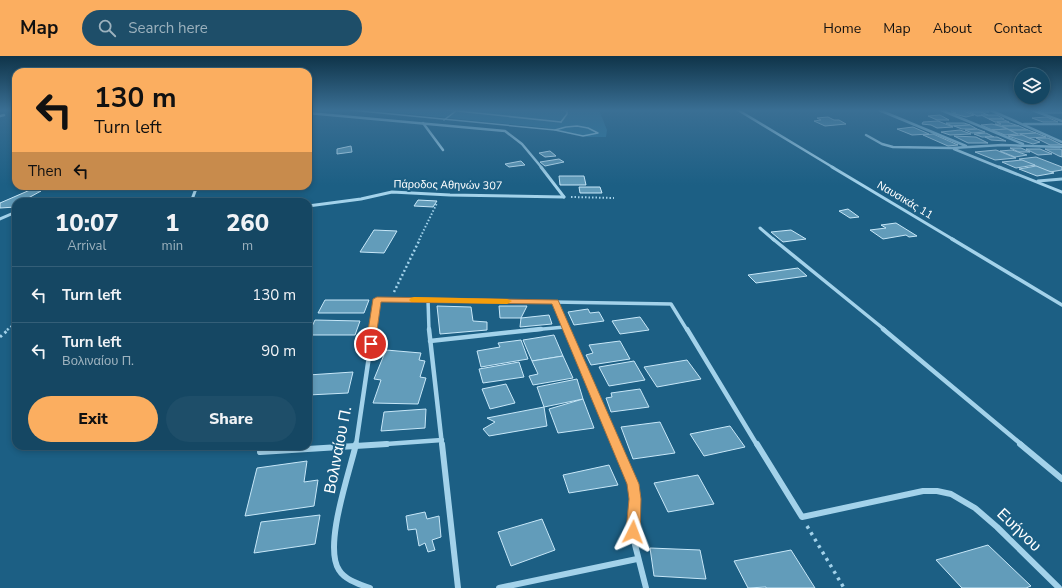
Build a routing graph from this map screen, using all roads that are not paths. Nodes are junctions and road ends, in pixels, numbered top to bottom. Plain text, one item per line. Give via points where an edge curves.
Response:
1 (432, 135) edge
2 (510, 135) edge
3 (578, 135) edge
4 (589, 135) edge
5 (779, 135) edge
6 (866, 135) dead end
7 (938, 135) edge
8 (1001, 135) edge
9 (1046, 135) edge
10 (1062, 142) edge
11 (1025, 145) junction
12 (967, 147) junction
13 (1062, 147) edge
14 (952, 148) junction
15 (443, 150) dead end
16 (1062, 179) edge
17 (1036, 181) junction
18 (1062, 192) edge
19 (312, 205) edge
20 (12, 214) edge
21 (0, 219) edge
22 (760, 228) dead end
23 (428, 300) junction
24 (555, 302) junction
25 (1062, 305) edge
26 (565, 327) junction
27 (430, 341) junction
28 (442, 440) junction
29 (356, 446) junction
30 (312, 449) edge
31 (292, 450) edge
32 (260, 452) dead end
33 (1062, 479) edge
34 (637, 559) junction
35 (370, 588) edge
36 (458, 588) edge
37 (499, 588) edge
38 (646, 588) edge
39 (1059, 588) edge

1 - 15 street
2 - 19 street, Πάροδος Αθηνών 307 via 531,156 564,197 390,192
3 - 4 lane
5 - 25 street, Ναυσικάς 11
6 - 14 street via 889,146
7 - 12 street
8 - 11 street
9 - 10 street
11 - 12 street
11 - 13 street
12 - 14 street
14 - 17 street
16 - 17 street
17 - 18 street
20 - 21 street
22 - 33 street
23 - 24 street
23 - 27 street
23 - 29 street, Βολιναίου Π. via 377,299
24 - 26 street
24 - 39 street, Ευήνου via 672,304 802,517 927,490 941,492 955,496 990,520
26 - 27 street
26 - 34 street via 633,484 633,538
27 - 28 street
28 - 29 street
28 - 36 street
29 - 30 street
29 - 35 street, Βολιναίου Π. via 337,523 335,554 340,572
31 - 32 street
34 - 37 street
34 - 38 street

